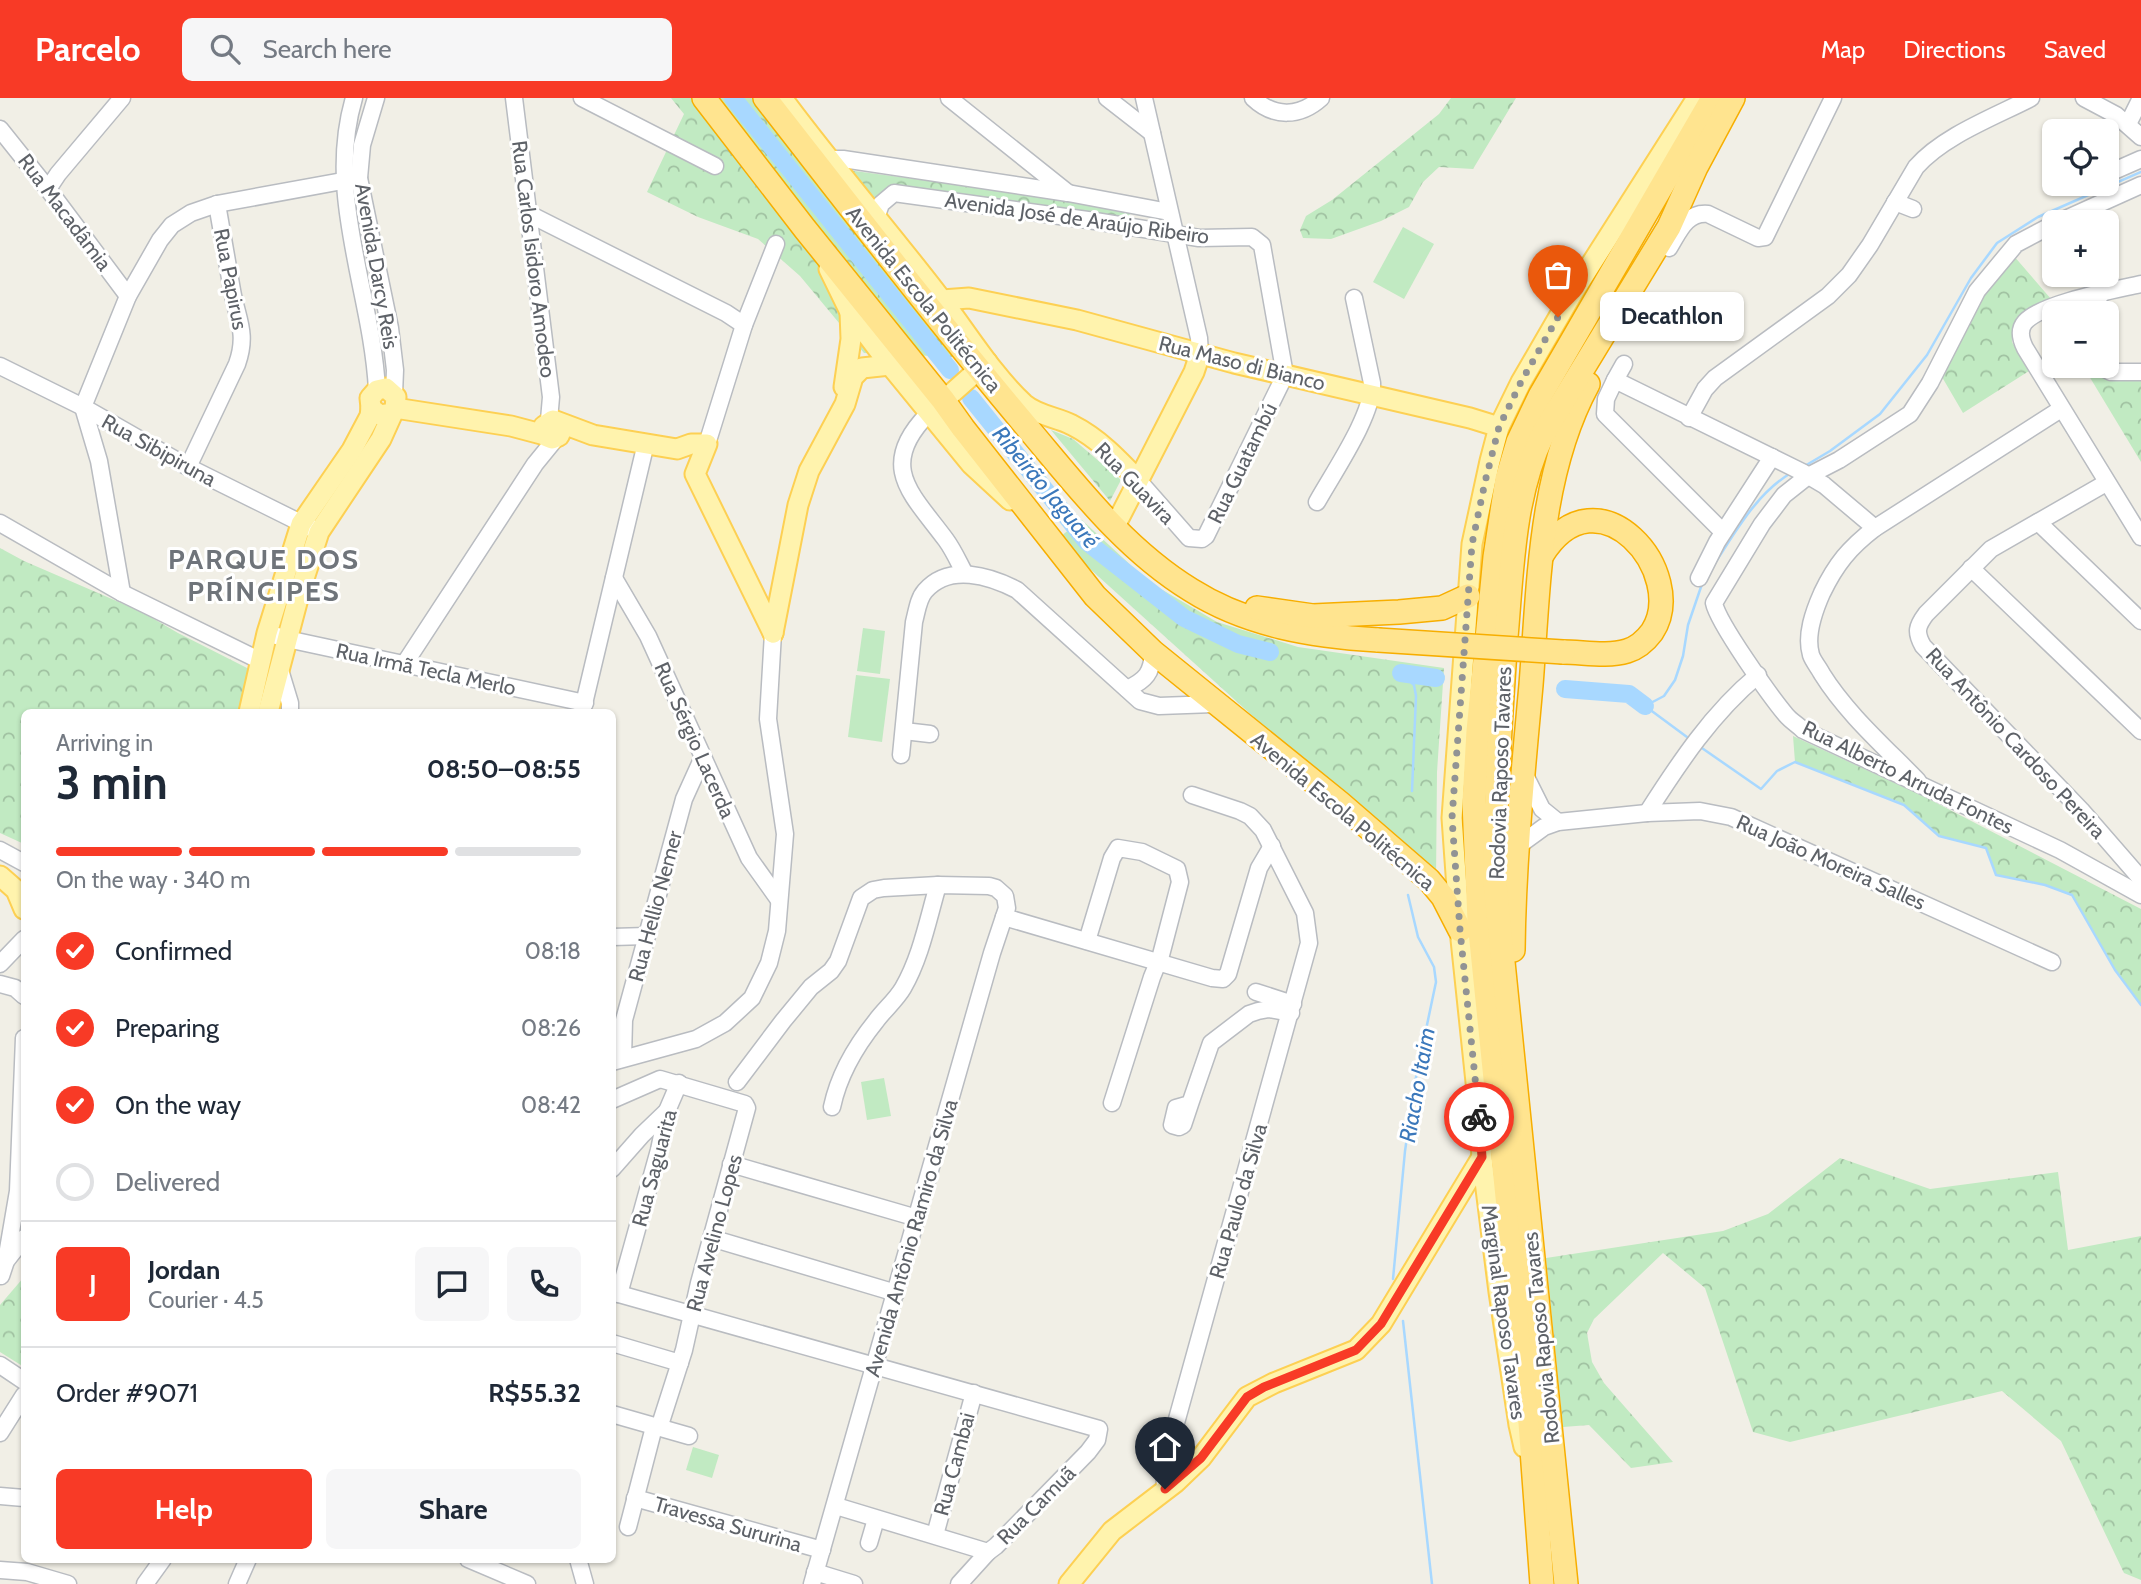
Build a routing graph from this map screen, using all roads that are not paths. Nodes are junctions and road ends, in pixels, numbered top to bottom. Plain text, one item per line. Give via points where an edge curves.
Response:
1 (122, 98) edge
2 (354, 98) edge
3 (376, 98) edge
4 (514, 98) edge
5 (582, 98) edge
6 (704, 98) edge
7 (765, 98) edge
8 (782, 98) edge
9 (949, 98) edge
10 (1107, 98) edge
11 (1144, 98) edge
12 (1252, 98) edge
13 (1321, 98) edge
14 (1697, 98) edge
15 (1713, 98) edge
16 (1733, 98) edge
17 (1833, 98) edge
18 (2031, 98) edge
19 (2084, 98) edge
20 (2141, 98) edge
21 (2128, 124) junction
22 (0, 129) edge
23 (1152, 133) junction
24 (2141, 137) edge
25 (828, 159) junction
26 (2141, 159) edge
27 (1029, 163) junction
28 (715, 166) dead end
29 (891, 167) junction
30 (2119, 169) edge
31 (351, 179) junction
32 (2141, 185) edge
33 (1017, 186) junction
34 (48, 189) junction
35 (894, 193) junction
36 (1068, 193) junction
37 (1895, 202) junction
38 (217, 204) junction
39 (1913, 209) dead end
40 (2086, 210) edge
41 (1169, 212) junction
42 (529, 214) junction
43 (876, 218) junction
44 (1095, 220) junction
45 (805, 229) junction
46 (350, 230) junction
47 (2042, 231) edge
48 (1174, 235) junction
49 (370, 239) junction
50 (776, 244) dead end
51 (899, 257) junction
52 (2141, 284) edge
53 (2102, 293) junction
54 (128, 296) junction
55 (1353, 298) dead end
56 (942, 300) junction
57 (2096, 301) edge
58 (984, 302) junction
59 (850, 312) junction
60 (1617, 314) junction
61 (958, 322) junction
62 (744, 325) junction
63 (1602, 337) junction
64 (1200, 354) junction
65 (1624, 364) dead end
66 (890, 365) junction
67 (0, 366) edge
68 (978, 370) junction
69 (2119, 372) edge
70 (2141, 372) edge
71 (1285, 375) junction
72 (1622, 383) junction
73 (1373, 396) junction
74 (386, 402) junction
75 (941, 403) junction
76 (83, 407) junction
77 (2061, 409) junction
78 (1689, 418) junction
79 (835, 419) junction
80 (1499, 427) junction
81 (552, 430) junction
82 (646, 443) junction
83 (707, 444) junction
84 (677, 449) junction
85 (1777, 460) junction
86 (188, 467) junction
87 (695, 474) junction
88 (1805, 474) junction
89 (1138, 480) junction
90 (2106, 483) junction
91 (1317, 502) dead end
92 (2038, 522) junction
93 (0, 523) edge
94 (310, 528) junction
95 (1114, 528) junction
96 (1875, 528) junction
97 (1181, 532) joint
98 (1723, 533) junction
99 (2141, 537) edge
100 (1542, 555) junction
101 (1972, 568) junction
102 (965, 574) junction
103 (614, 578) junction
104 (1699, 578) dead end
105 (1189, 590) junction
106 (122, 593) junction
107 (1468, 596) junction
108 (2141, 621) edge
109 (267, 633) junction
110 (772, 633) junction
111 (287, 639) junction
112 (1153, 652) junction
113 (261, 661) junction
114 (405, 663) junction
115 (280, 670) junction
116 (1758, 675) junction
117 (274, 689) junction
118 (1127, 689) junction
119 (1214, 704) junction
120 (583, 708) edge
121 (250, 709) edge
122 (269, 709) edge
123 (286, 709) edge
124 (289, 709) edge
125 (2138, 723) edge
126 (904, 731) junction
127 (930, 734) dead end
128 (901, 755) dead end
129 (703, 757) junction
130 (1523, 772) junction
131 (1924, 788) junction
132 (1192, 795) dead end
133 (1647, 813) junction
134 (1558, 822) junction
135 (1272, 846) junction
136 (1518, 846) junction
137 (0, 849) edge
138 (21, 861) edge
139 (0, 876) edge
140 (2141, 879) edge
141 (938, 885) junction
142 (2141, 895) edge
143 (779, 900) junction
144 (21, 902) edge
145 (1004, 917) junction
146 (1460, 930) junction
147 (647, 936) junction
148 (616, 937) edge
149 (1087, 941) junction
150 (21, 942) edge
151 (1157, 962) junction
152 (2052, 962) dead end
153 (0, 964) edge
154 (0, 984) edge
155 (1256, 992) dead end
156 (21, 993) edge
157 (1292, 1008) junction
158 (618, 1060) edge
159 (1512, 1062) junction
160 (737, 1082) dead end
161 (679, 1083) junction
162 (616, 1098) edge
163 (1112, 1103) dead end
164 (1189, 1104) dead end
165 (832, 1107) dead end
166 (667, 1111) junction
167 (21, 1142) edge
168 (1482, 1157) junction
169 (616, 1164) edge
170 (731, 1164) junction
171 (18, 1191) junction
172 (1454, 1203) junction
173 (1489, 1204) junction
174 (21, 1214) edge
175 (917, 1217) junction
176 (710, 1238) junction
177 (21, 1241) edge
178 (21, 1256) edge
179 (2, 1271) edge
180 (616, 1293) edge
181 (896, 1293) junction
182 (692, 1314) junction
183 (616, 1344) edge
184 (680, 1363) junction
185 (0, 1365) edge
186 (875, 1368) junction
187 (21, 1379) edge
188 (974, 1393) junction
189 (21, 1402) edge
190 (616, 1416) edge
191 (11, 1426) edge
192 (657, 1428) junction
193 (690, 1436) dead end
194 (1165, 1489) junction
195 (1535, 1492) junction
196 (0, 1496) edge
197 (21, 1498) edge
198 (635, 1498) junction
199 (836, 1506) junction
200 (876, 1519) junction
201 (628, 1527) dead end
202 (935, 1535) junction
203 (869, 1543) dead end
204 (822, 1550) junction
205 (988, 1552) junction
206 (160, 1563) edge
207 (246, 1563) edge
208 (477, 1563) edge
209 (579, 1563) edge
210 (0, 1570) edge
211 (813, 1578) edge
212 (68, 1584) edge
213 (145, 1584) edge
214 (237, 1584) edge
215 (527, 1584) edge
216 (585, 1584) edge
217 (854, 1584) edge
218 (959, 1584) edge
219 (1069, 1584) edge
220 (1542, 1584) edge
221 (1568, 1584) edge

1 - 34 street
2 - 31 street, Avenida Darcy Reis via 347,122
3 - 31 street, Avenida Darcy Reis
4 - 42 street, Rua Carlos Isidoro Amodeo
5 - 28 street
6 - 45 highway, Avenida Escola Politécnica
7 - 51 highway, Avenida Escola Politécnica
8 - 25 main road, Rua Guavira
9 - 27 street
10 - 23 street
11 - 23 street
12 - 13 street via 1265,108 1293,113
14 - 80 main road, Marginal Raposo Tavares via 1551,329
15 - 195 highway, Rodovia Raposo Tavares via 1541,396 1518,442 1501,510 1478,731 1475,856
16 - 60 highway, Rodovia Raposo Tavares via 1669,227
17 - 60 street via 1765,237 1758,239 1708,214 1694,214 1640,293
18 - 37 street via 1926,156
19 - 21 street
20 - 21 street
21 - 24 street
22 - 34 street, Rua Macadâmia
23 - 41 street
25 - 29 street, Avenida José de Araújo Ribeiro
25 - 43 main road, Rua Guavira
26 - 30 street
27 - 33 street
27 - 36 street
29 - 33 street, Avenida José de Araújo Ribeiro
29 - 35 street
31 - 38 street
31 - 46 street, Avenida Darcy Reis
31 - 49 street, Avenida Darcy Reis
32 - 40 street
33 - 36 street, Avenida José de Araújo Ribeiro
34 - 54 street, Rua Macadâmia
35 - 43 street via 881,204
35 - 44 street, Avenida José de Araújo Ribeiro
36 - 41 street, Avenida José de Araújo Ribeiro
36 - 44 street
37 - 39 street
37 - 78 street via 1849,275 1828,296 1715,378
38 - 54 street via 172,225
38 - 86 street, Rua Papirus via 243,328 243,348
41 - 48 street
42 - 62 street
42 - 81 street, Rua Carlos Isidoro Amodeo
43 - 51 main road, Rua Guavira
44 - 48 street, Avenida José de Araújo Ribeiro
45 - 59 main road, Avenida Escola Politécnica
45 - 75 highway, Avenida Escola Politécnica
46 - 49 street via 361,231
46 - 74 street, Avenida Darcy Reis
47 - 88 street via 2016,244 1977,291 1910,414 1839,460
48 - 64 street
48 - 71 street, Avenida José de Araújo Ribeiro via 1259,241
49 - 74 street, Avenida Darcy Reis via 396,369
50 - 62 street
51 - 56 main road, Rua Guavira
51 - 68 highway, Avenida Escola Politécnica
52 - 53 street
53 - 57 street
53 - 77 street via 2057,306 2024,323 2021,339
54 - 76 street
55 - 73 street
56 - 58 main road, Rua Maso di Bianco
56 - 61 main road, Rua Guavira
58 - 61 main road via 967,309
58 - 64 main road, Rua Maso di Bianco via 1077,320
59 - 66 main road, Avenida Escola Politécnica
59 - 79 main road via 850,350
60 - 63 highway, Rodovia Raposo Tavares
61 - 68 main road, Rua Guavira
62 - 83 street
63 - 100 highway via 1551,488
63 - 159 highway, Rodovia Raposo Tavares via 1531,460 1517,525 1495,820 1495,883
64 - 71 main road, Rua Maso di Bianco
64 - 89 main road
65 - 72 street
66 - 75 main road, Avenida Escola Politécnica via 912,394
66 - 79 main road via 862,368 853,377
67 - 76 street, Rua Sibipiruna
68 - 75 main road
68 - 89 main road, Rua Guavira via 1026,405 1089,436
68 - 95 highway, Avenida Escola Politécnica
69 - 70 street
71 - 73 main road, Rua Maso di Bianco
71 - 97 street, Rua Guatambú via 1206,536 1193,540
72 - 78 street
72 - 98 street via 1604,405 1605,414
73 - 80 main road, Rua Maso di Bianco
73 - 91 street
74 - 81 main road
74 - 94 main road, Avenida Darcy Reis via 370,416
75 - 102 street via 912,430 903,468 913,499 948,542
75 - 112 highway, Avenida Escola Politécnica via 1095,596
76 - 86 street, Rua Sibipiruna
76 - 106 street via 99,461
77 - 90 street
77 - 96 street
78 - 85 street
79 - 110 main road via 802,487
80 - 107 main road, Marginal Raposo Tavares via 1475,531
81 - 82 main road
81 - 114 street, Rua Carlos Isidoro Amodeo via 535,464
82 - 84 main road
82 - 103 street
83 - 84 main road
83 - 87 main road
84 - 87 main road
85 - 88 street
85 - 98 street
86 - 94 street, Rua Sibipiruna
87 - 110 main road
88 - 96 street
88 - 116 street, Rua Alberto Arruda Fontes via 1772,509 1714,603
89 - 95 main road
89 - 97 street, Rua Guavira
90 - 92 street, Rua Antônio Cardoso Pereira
90 - 99 street
92 - 101 street, Rua Antônio Cardoso Pereira via 1991,549
92 - 108 street
93 - 106 street
94 - 109 main road, Avenida Darcy Reis
94 - 111 main road, Avenida Darcy Reis
95 - 105 highway, Avenida Escola Politécnica
96 - 131 street via 1835,566 1816,607 1810,630 1811,655 1835,694
98 - 104 street
100 - 105 highway, Avenida Escola Politécnica, bridge via 1563,530 1581,521 1615,524 1629,533 1660,586 1662,606 1646,640 1628,651 1607,653 1321,635 1268,625
100 - 130 highway
101 - 125 street
101 - 140 street, Rua Antônio Cardoso Pereira via 1926,614 1917,626 1918,638
102 - 118 street via 999,580 1017,590
102 - 126 street via 932,584 918,603
103 - 120 street
103 - 129 street, Rua Sérgio Lacerda via 649,636
105 - 107 highway via 1217,593 1265,611 1312,616 1442,608
106 - 113 street
107 - 146 main road, Marginal Raposo Tavares via 1452,818
109 - 111 street, Rua Irmã Tecla Merlo
109 - 113 main road, Avenida Darcy Reis
110 - 143 street via 768,719 785,834
111 - 114 street, Rua Irmã Tecla Merlo
111 - 115 main road, Avenida Darcy Reis
112 - 118 street via 1147,678
112 - 119 highway, Avenida Escola Politécnica
113 - 115 main road
113 - 121 main road, Avenida Darcy Reis
114 - 120 street, Rua Irmã Tecla Merlo
115 - 117 main road, Avenida Darcy Reis
115 - 124 street
116 - 131 street, Rua Alberto Arruda Fontes via 1803,730
116 - 133 street via 1689,749
117 - 122 main road, Avenida Darcy Reis
117 - 123 street
118 - 119 street via 1149,704
119 - 146 highway, Avenida Escola Politécnica via 1429,880
126 - 127 street
126 - 128 street
129 - 143 street, Rua Sérgio Lacerda via 749,858
129 - 147 street, Rua Hellio Nemer via 684,799
130 - 134 street via 1542,809
130 - 136 highway
131 - 142 street, Rua Alberto Arruda Fontes via 2060,850
132 - 135 street via 1250,816
133 - 134 street, Rua João Moreira Salles
133 - 152 street, Rua João Moreira Salles via 1700,811 1731,817
134 - 136 street, Rua João Moreira Salles
135 - 151 street via 1259,869 1228,974 1223,979 1212,978
135 - 157 street, Rua Paulo da Silva via 1305,913 1309,943
136 - 159 highway
137 - 138 street
139 - 144 main road via 16,890
141 - 145 street, Avenida Antônio Ramiro da Silva via 989,886 1007,902
141 - 160 street via 884,888 861,898 838,961 811,987
141 - 165 street via 902,991 849,1060
143 - 158 street via 775,944 761,983 737,1013 696,1039
145 - 149 street
145 - 175 street, Avenida Antônio Ramiro da Silva
146 - 168 main road, Marginal Raposo Tavares
147 - 148 street
147 - 158 street, Rua Hellio Nemer
149 - 151 street
149 - 151 street via 1115,851 1142,852 1174,866 1180,877
150 - 153 street
151 - 163 street
154 - 156 street
155 - 157 street
157 - 164 street via 1249,1014 1210,1043
157 - 194 street, Rua Paulo da Silva via 1164,1466
159 - 221 highway, Rodovia Raposo Tavares
161 - 162 street via 656,1079
161 - 166 street, Rua Saguarita
161 - 170 street, Rua Avelino Lopes via 745,1104 747,1114
166 - 169 street
166 - 180 street, Rua Saguarita
167 - 171 street
168 - 172 main road
168 - 173 main road, Marginal Raposo Tavares
170 - 175 street
170 - 176 street, Rua Avelino Lopes
171 - 174 street
171 - 179 street
172 - 173 main road via 1475,1199
172 - 194 main road via 1381,1324 1364,1343 1247,1397 1201,1458
173 - 195 main road, Marginal Raposo Tavares via 1519,1425
175 - 181 street, Avenida Antônio Ramiro da Silva
176 - 181 street
176 - 182 street, Rua Avelino Lopes
177 - 179 street
178 - 179 street
180 - 182 street
181 - 186 street, Avenida Antônio Ramiro da Silva
182 - 184 street, Rua Avelino Lopes
182 - 186 street
183 - 184 street
184 - 192 street, Rua Avelino Lopes
185 - 187 street
186 - 188 street
186 - 199 street, Avenida Antônio Ramiro da Silva
188 - 202 street, Rua Cambai
188 - 205 street, Rua Camuã via 1099,1429 1088,1452
189 - 191 street
190 - 192 street
192 - 193 street
192 - 198 street, Rua Avelino Lopes
194 - 219 main road via 1112,1531
195 - 220 highway, Rodovia Raposo Tavares
196 - 197 street
198 - 201 street, Rua Avelino Lopes
198 - 204 street, Travessa Sururina
199 - 200 street, Rua Camuã
199 - 204 street, Avenida Antônio Ramiro da Silva
200 - 202 street, Rua Camuã
200 - 203 street
202 - 205 street, Rua Camuã
204 - 211 street, Avenida Antônio Ramiro da Silva
205 - 218 street
206 - 213 street
207 - 214 street
208 - 215 street
209 - 216 street
210 - 212 street
211 - 217 street

